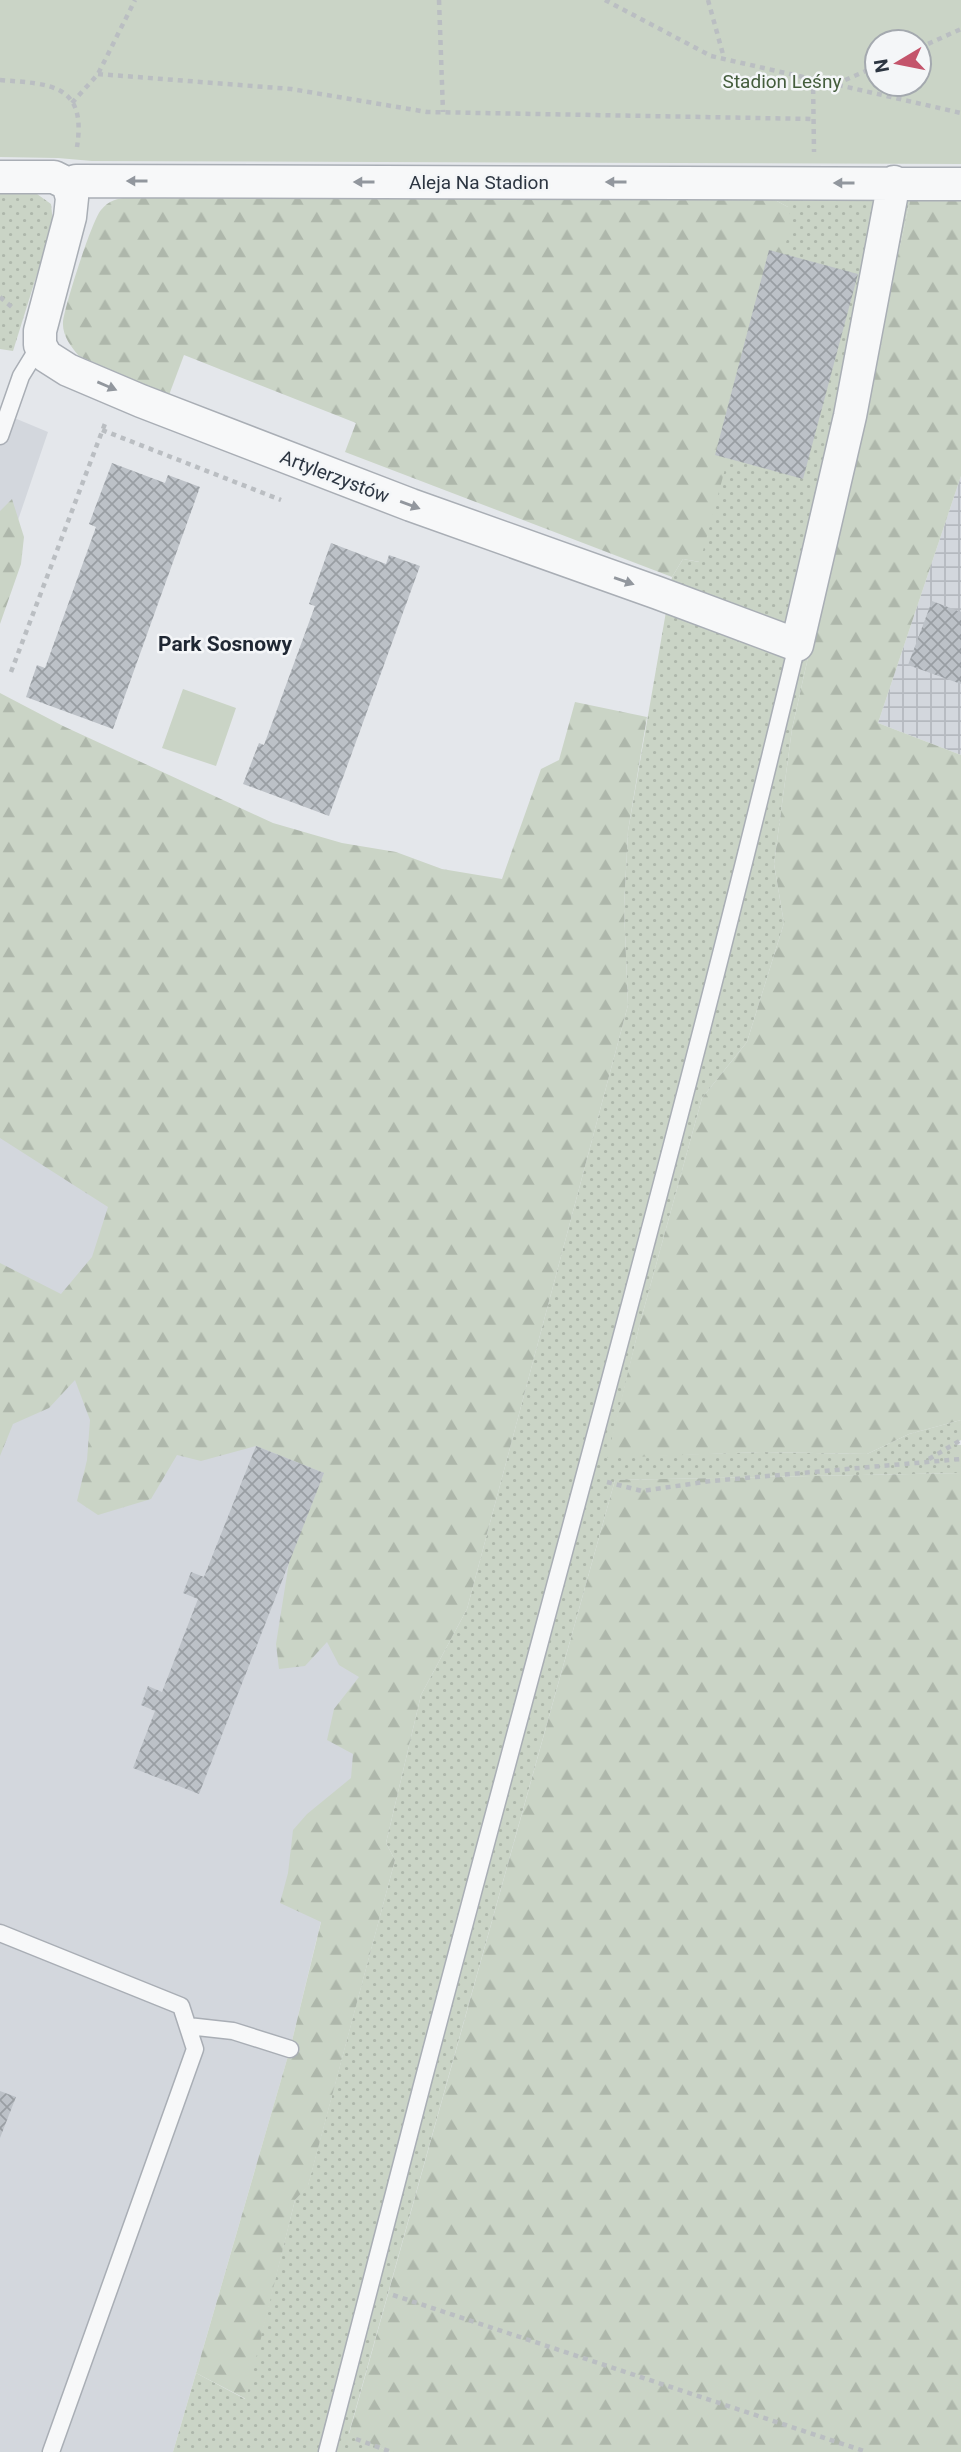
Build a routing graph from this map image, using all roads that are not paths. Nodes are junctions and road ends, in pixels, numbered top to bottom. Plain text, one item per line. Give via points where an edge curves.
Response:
1 (0, 177) edge
2 (894, 182) junction
3 (68, 184) junction
4 (961, 184) edge
5 (43, 350) junction
6 (0, 436) edge
7 (797, 645) junction
8 (0, 1933) edge
9 (188, 2026) junction
10 (290, 2049) dead end
11 (51, 2452) edge
12 (327, 2452) edge

1 - 3 street, Aleja Na Stadion via 54,177
2 -> 3 street, Aleja Na Stadion
2 - 4 street, Aleja Na Stadion
2 - 7 street via 850,416
3 - 5 street via 70,217 40,331
5 - 6 lane via 22,376
5 -> 7 street, Artylerzystów via 68,370 118,391 411,505
7 - 12 lane via 586,1476
8 - 9 lane via 181,2006
9 - 10 lane via 233,2031
9 - 11 lane via 195,2049

